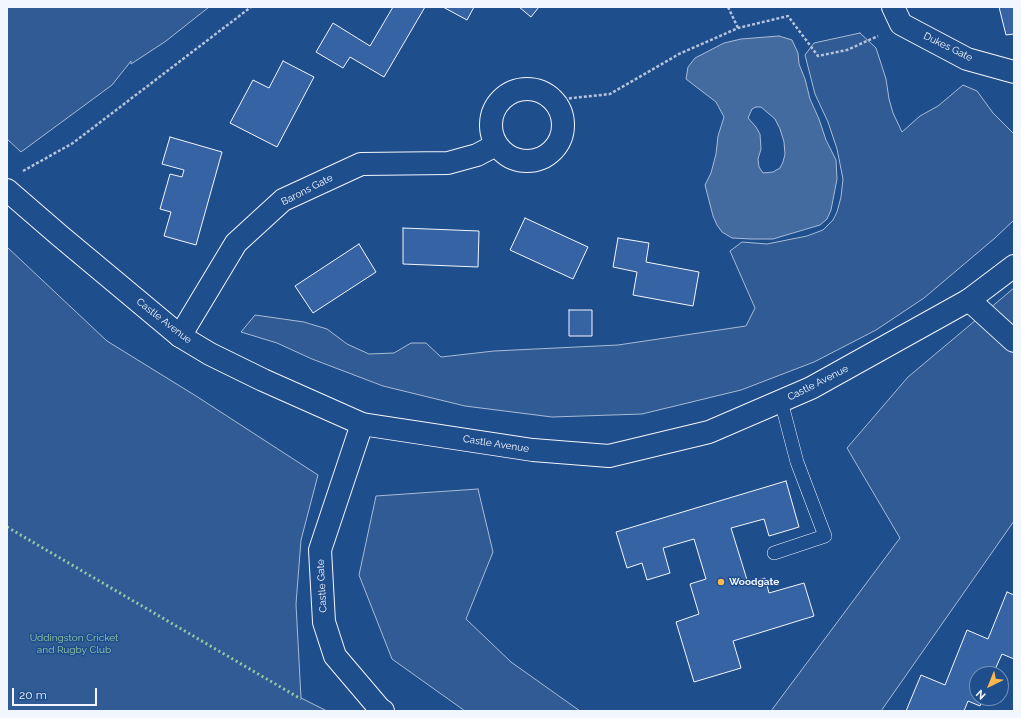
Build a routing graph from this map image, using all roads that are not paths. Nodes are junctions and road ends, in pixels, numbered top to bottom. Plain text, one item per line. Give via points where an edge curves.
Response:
1 (897, 15) edge
2 (1014, 72) edge
3 (496, 145) junction
4 (7, 190) edge
5 (1014, 266) edge
6 (969, 300) junction
7 (180, 336) junction
8 (1014, 341) edge
9 (781, 401) junction
10 (362, 424) junction
11 (774, 553) dead end
12 (383, 711) edge

1 - 2 street, Dukes Gate via 967,59
3 - 3 street via 491,126 493,114 508,94 532,89 554,100 562,113 564,126 555,150 545,158 528,162 516,160
3 - 7 street, Barons Gate via 477,155 448,163 361,164 283,200 236,243
4 - 7 street, Castle Avenue
5 - 6 street, Castle Avenue
6 - 8 street
6 - 9 street, Castle Avenue via 812,388
7 - 10 street, Castle Avenue via 262,380
9 - 10 street, Castle Avenue via 709,432 609,456 533,450
9 - 11 lane via 797,462 825,536
10 - 12 street, Castle Gate via 320,550 324,622 335,656

